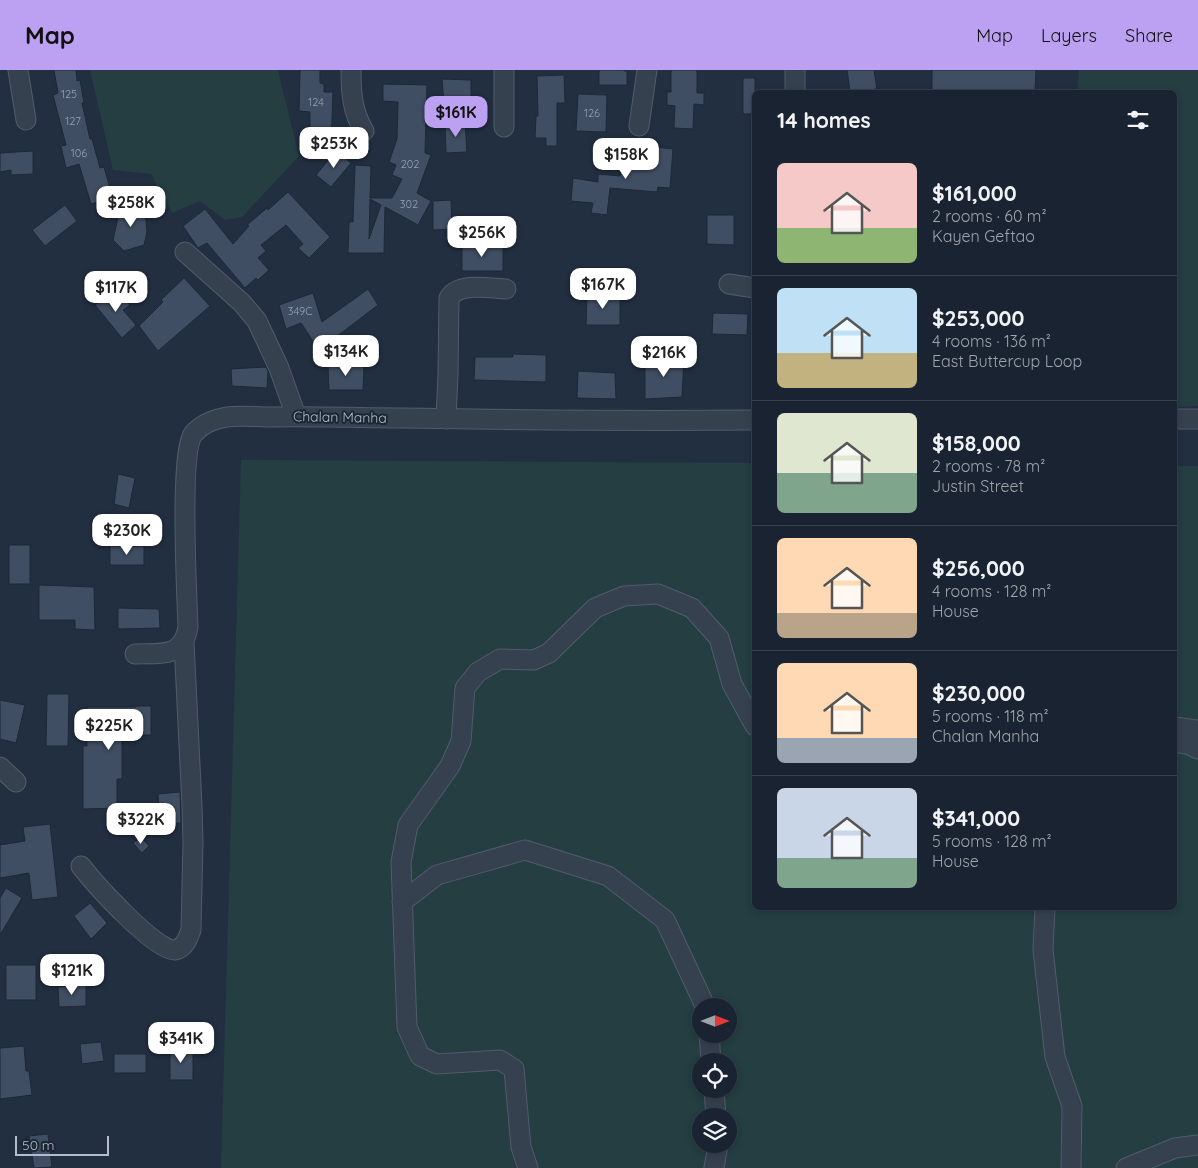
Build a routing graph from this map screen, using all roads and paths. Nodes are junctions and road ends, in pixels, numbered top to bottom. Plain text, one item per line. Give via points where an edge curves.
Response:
1 (18, 70) edge
2 (351, 70) edge
3 (504, 70) edge
4 (647, 70) edge
5 (795, 70) edge
6 (795, 90) edge
7 (26, 120) dead end
8 (639, 126) dead end
9 (504, 127) dead end
10 (364, 131) dead end
11 (185, 252) dead end
12 (728, 284) dead end
13 (506, 288) dead end
14 (752, 288) edge
15 (296, 416) junction
16 (446, 419) junction
17 (1177, 419) edge
18 (1198, 419) edge
19 (752, 420) edge
20 (184, 642) junction
21 (135, 654) dead end
22 (752, 721) edge
23 (1177, 727) edge
24 (1198, 730) edge
25 (1177, 742) edge
26 (1198, 749) edge
27 (0, 767) edge
28 (16, 782) dead end
29 (80, 866) dead end
30 (402, 902) junction
31 (1045, 910) edge
32 (701, 998) edge
33 (1198, 1145) edge
34 (716, 1153) edge
35 (528, 1168) edge
36 (714, 1168) edge
37 (1071, 1168) edge
38 (1126, 1168) edge

1 - 7 street
2 - 10 street via 354,111
3 - 9 street
4 - 8 street
5 - 6 street
11 - 15 street via 258,321
12 - 14 street
13 - 16 street via 465,289 452,293 449,298
15 - 16 street, Chalan Manha
15 - 20 street, Chalan Manha via 218,419 204,424 191,437 186,468 188,627
16 - 19 street, Chalan Manha
17 - 18 street
20 - 21 street via 175,650
20 - 29 street, Chalan Manha via 193,843 191,930 184,945 178,950 168,950 153,939
22 - 30 street via 732,684 719,638 692,608 658,594 624,596 595,608 549,652 534,660 500,659 478,672 465,688 461,741 450,766 408,825 401,862
23 - 24 street
25 - 26 street
27 - 28 street
30 - 32 street via 437,875 525,850 608,876 665,920
30 - 35 street via 407,1027 420,1056 437,1064 500,1060 514,1069 521,1147
31 - 37 street via 1043,950 1055,1057 1072,1106
33 - 38 street via 1175,1148
34 - 36 street

